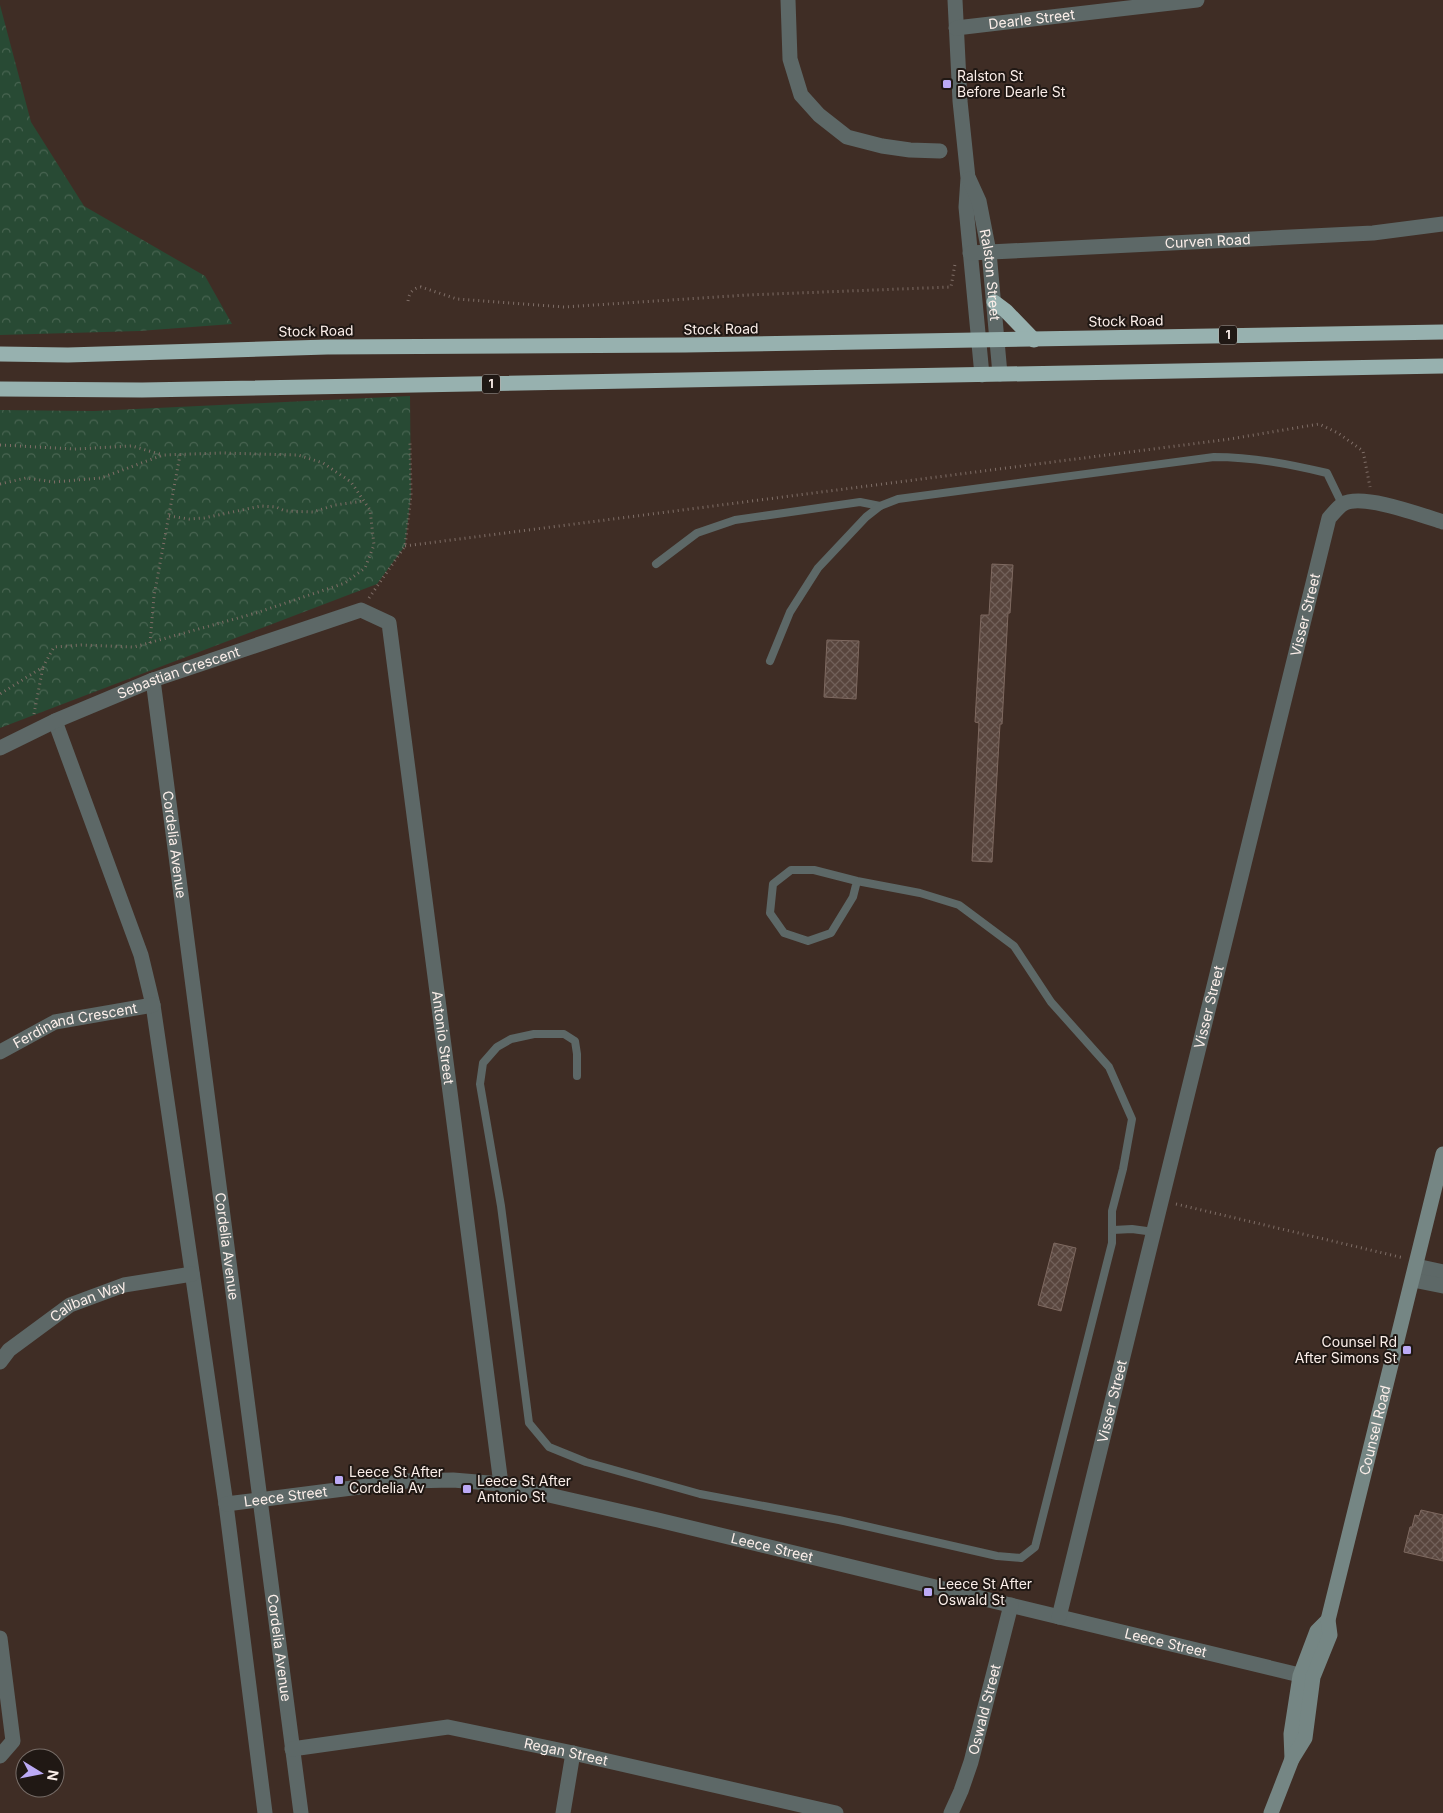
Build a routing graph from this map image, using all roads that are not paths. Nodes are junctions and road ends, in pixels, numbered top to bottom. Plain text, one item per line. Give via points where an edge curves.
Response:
1 (788, 0) edge
2 (955, 0) edge
3 (1197, 0) edge
4 (956, 28) junction
5 (940, 151) dead end
6 (968, 178) junction
7 (1443, 224) edge
8 (989, 252) junction
9 (970, 253) junction
10 (994, 302) junction
11 (1443, 332) edge
12 (997, 340) junction
13 (1034, 340) junction
14 (979, 341) junction
15 (0, 354) edge
16 (1443, 366) edge
17 (1000, 374) junction
18 (982, 375) junction
19 (0, 389) edge
20 (1342, 504) junction
21 (880, 506) junction
22 (1443, 522) edge
23 (656, 564) dead end
24 (361, 610) joint
25 (770, 661) dead end
26 (153, 680) junction
27 (55, 721) junction
28 (0, 748) edge
29 (857, 881) junction
30 (153, 1005) junction
31 (0, 1052) edge
32 (577, 1076) dead end
33 (1443, 1154) edge
34 (1113, 1230) junction
35 (1154, 1232) junction
36 (1415, 1269) junction
37 (1443, 1272) edge
38 (192, 1274) junction
39 (1443, 1286) edge
40 (0, 1362) edge
41 (501, 1484) junction
42 (260, 1500) junction
43 (226, 1504) junction
44 (1011, 1605) junction
45 (1059, 1617) junction
46 (0, 1638) edge
47 (1306, 1677) junction
48 (292, 1749) junction
49 (573, 1753) junction
50 (0, 1756) edge
51 (265, 1813) edge
52 (301, 1813) edge
53 (563, 1813) edge
54 (836, 1813) edge
55 (951, 1813) edge
56 (1271, 1813) edge

1 - 5 street via 790,59 802,95 818,115 847,137 882,146
2 - 4 street, Ralston Street
3 - 4 street, Dearle Street
4 - 6 street, Ralston Street
6 - 8 street, Ralston Street via 979,202
6 - 9 street, Ralston Street via 966,207
7 - 8 street, Curven Road via 1374,233
8 - 9 street, Curven Road
8 - 10 street, Ralston Street
9 - 14 street, Ralston Street
10 - 12 street, Ralston Street
10 - 13 highway
11 - 13 highway, Stock Road / 1
12 - 13 highway, Stock Road / 1
12 - 14 highway, Stock Road / 1
12 - 17 street, Ralston Street
14 - 15 highway, Stock Road / 1 via 327,347
14 - 18 street, Ralston Street
16 - 17 highway, 1
17 - 18 highway, 1
18 - 19 highway, 1 via 152,390
20 - 21 lane via 1326,473 1289,464 1214,457 898,498
20 - 22 street via 1355,500 1373,502
20 - 35 street, Visser Street via 1329,518
21 - 23 lane via 860,502 735,520 697,533
21 - 25 lane via 818,568 790,612
24 - 26 street, Sebastian Crescent
24 - 41 street, Antonio Street via 389,623
26 - 27 street, Sebastian Crescent
26 - 42 street, Cordelia Avenue
27 - 28 street, Sebastian Crescent
27 - 30 street via 141,955
29 - 29 lane via 853,897 831,933 808,941 784,933 770,913 773,884 791,870 814,870
29 - 34 lane via 920,893 959,905 1014,946 1051,1002 1109,1067 1132,1119 1112,1211
30 - 31 street, Ferdinand Crescent via 55,1022
30 - 38 street
32 - 34 lane via 575,1041 564,1034 534,1034 497,1046 483,1063 480,1084 501,1206 529,1423 549,1446 586,1462 700,1494 839,1520 997,1556 1021,1558 1035,1547
33 - 36 street, Counsel Road
34 - 35 lane
35 - 45 street, Visser Street
36 - 37 street
36 - 39 street
36 - 47 street, Counsel Road via 1328,1620 1317,1631
38 - 40 street, Caliban Way via 124,1285 70,1305 9,1350
38 - 43 street
41 - 42 street, Leece Street via 407,1481
41 - 44 street, Leece Street
42 - 43 street, Leece Street
42 - 48 street, Cordelia Avenue
43 - 51 street
44 - 45 street, Leece Street
44 - 55 street, Oswald Street via 971,1762
45 - 47 street, Leece Street
46 - 50 street via 13,1741
47 - 56 street, Counsel Road via 1305,1738 1292,1759
48 - 49 street, Regan Street via 448,1727
48 - 52 street, Cordelia Avenue
49 - 53 street
49 - 54 street, Regan Street

